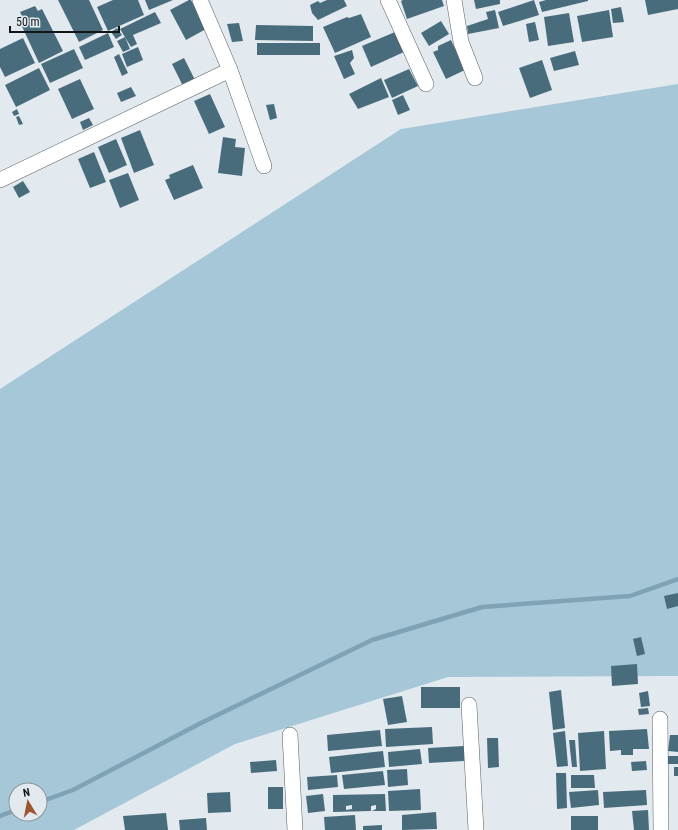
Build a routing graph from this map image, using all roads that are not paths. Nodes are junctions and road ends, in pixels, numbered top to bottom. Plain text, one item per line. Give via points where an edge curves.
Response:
1 (200, 0) edge
2 (388, 0) edge
3 (454, 0) edge
4 (230, 70) junction
5 (475, 78) dead end
6 (426, 84) dead end
7 (264, 166) dead end
8 (0, 180) edge
9 (469, 705) dead end
10 (660, 719) dead end
11 (290, 735) dead end
12 (295, 830) edge
13 (476, 830) edge
14 (661, 830) edge

1 - 4 street
2 - 6 street
3 - 5 street via 461,42
4 - 7 street
4 - 8 street
9 - 13 street
10 - 14 street
11 - 12 street

